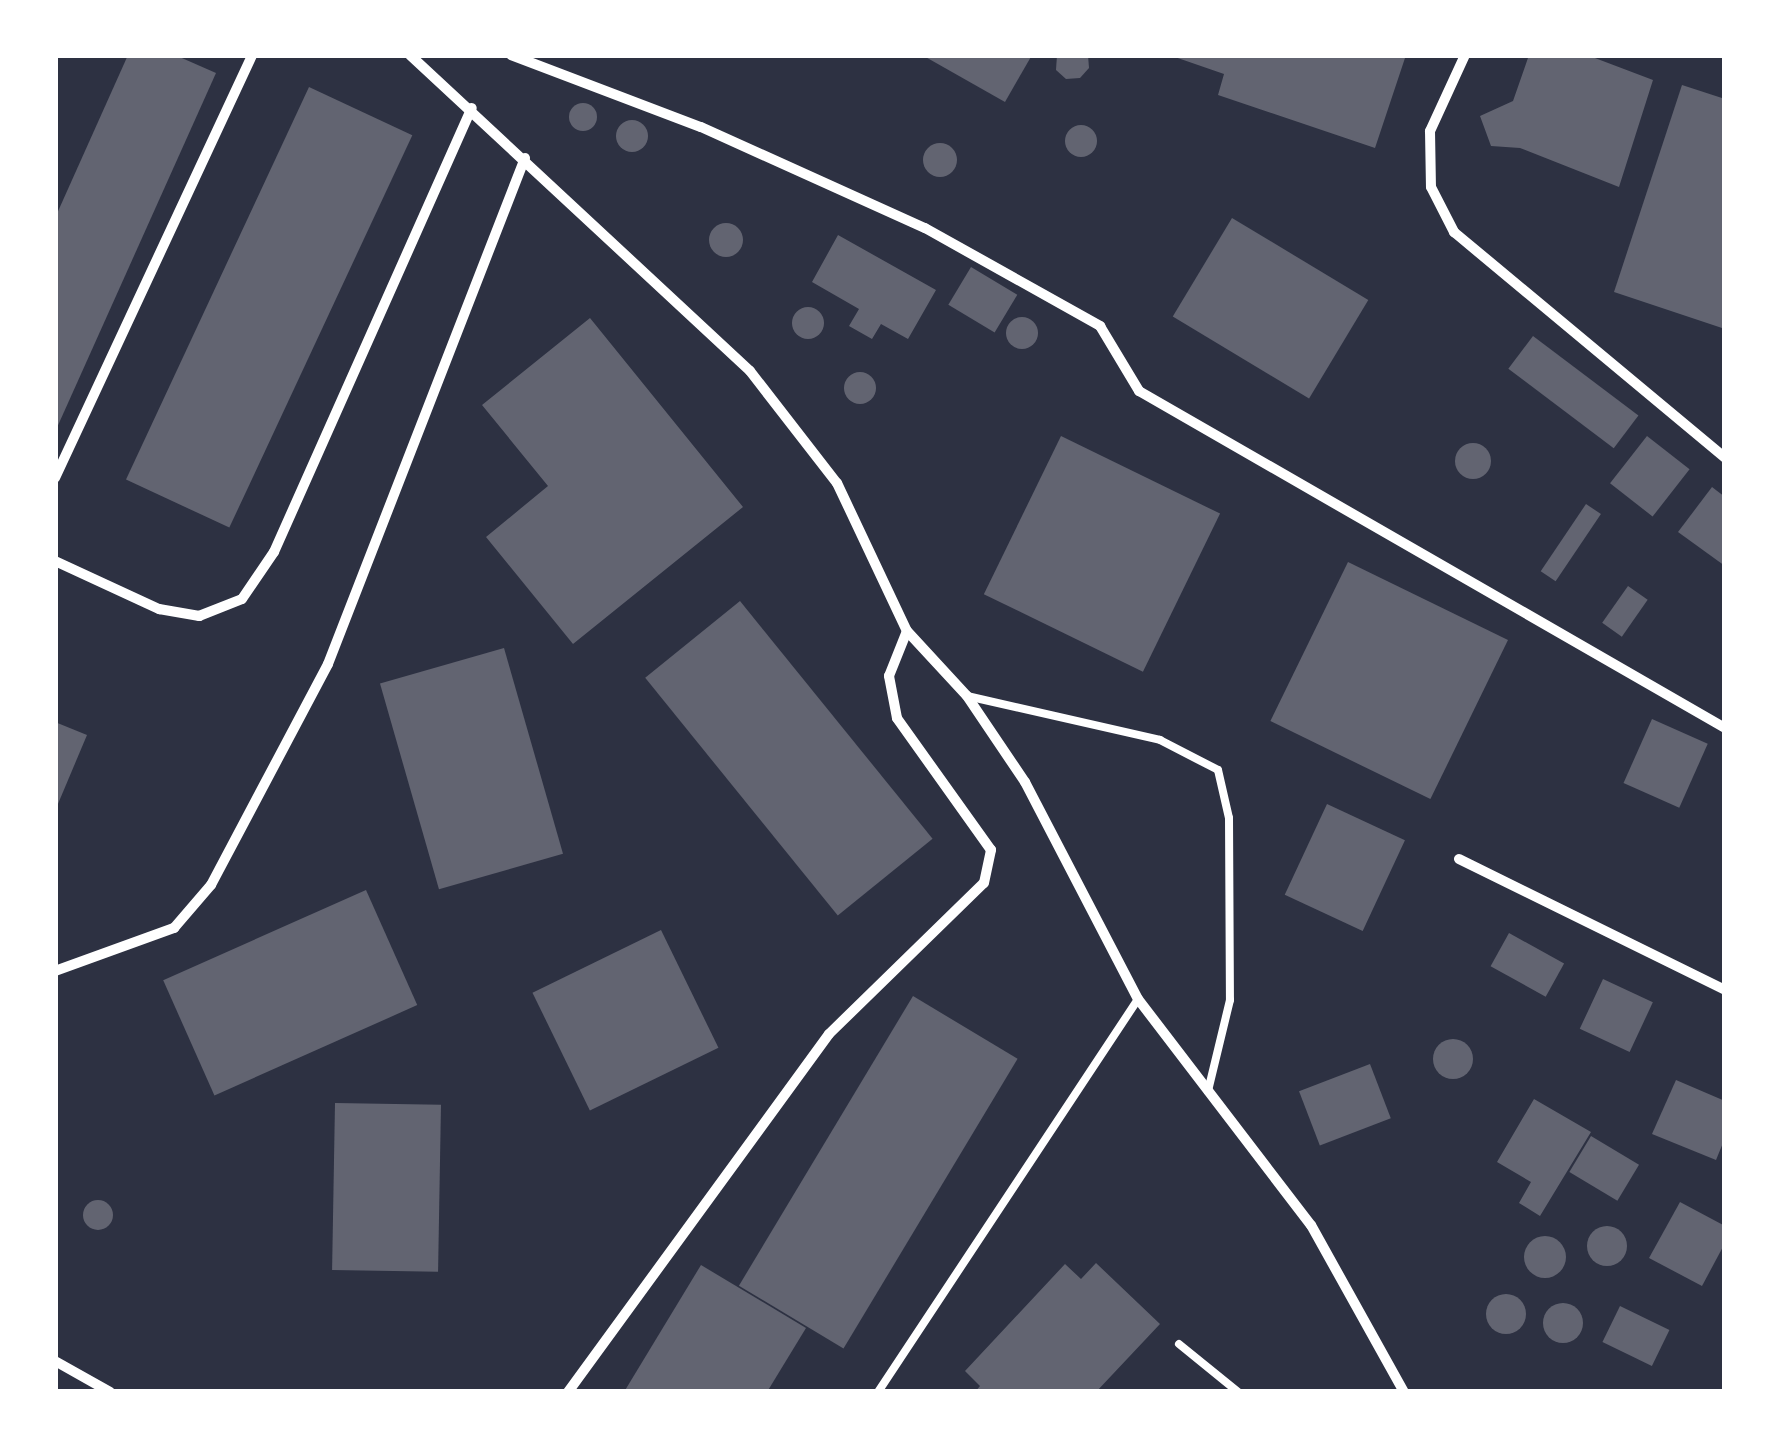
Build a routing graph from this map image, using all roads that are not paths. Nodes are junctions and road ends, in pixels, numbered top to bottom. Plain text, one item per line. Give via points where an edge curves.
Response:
1 (252, 55) edge
2 (410, 55) edge
3 (511, 55) edge
4 (1465, 55) edge
5 (472, 108) junction
6 (524, 158) junction
7 (1725, 458) edge
8 (55, 478) edge
9 (55, 560) edge
10 (907, 631) junction
11 (966, 696) junction
12 (1725, 728) edge
13 (1458, 860) dead end
14 (55, 971) edge
15 (1725, 990) edge
16 (1138, 999) junction
17 (1207, 1096) junction
18 (1179, 1344) dead end
19 (55, 1361) edge
20 (110, 1392) edge
21 (568, 1392) edge
22 (878, 1392) edge
23 (1238, 1392) edge
24 (1404, 1392) edge

1 - 8 street
2 - 5 street
3 - 12 street via 702,127 957,246 1108,332 1139,391
4 - 7 street via 1430,131 1431,188 1454,232
5 - 6 street
5 - 9 street via 274,552 242,599 199,616 160,609
6 - 10 street via 750,371 837,482
6 - 14 street via 328,664 211,886 174,928
10 - 11 street
10 - 21 street via 889,676 897,718 991,850 984,883 829,1034
11 - 16 street via 1025,782
11 - 17 lane via 1160,740 1218,770 1229,818 1230,1000
13 - 15 street
16 - 17 street
16 - 22 lane
17 - 24 street via 1333,1258 1385,1367
18 - 23 lane
19 - 20 street

